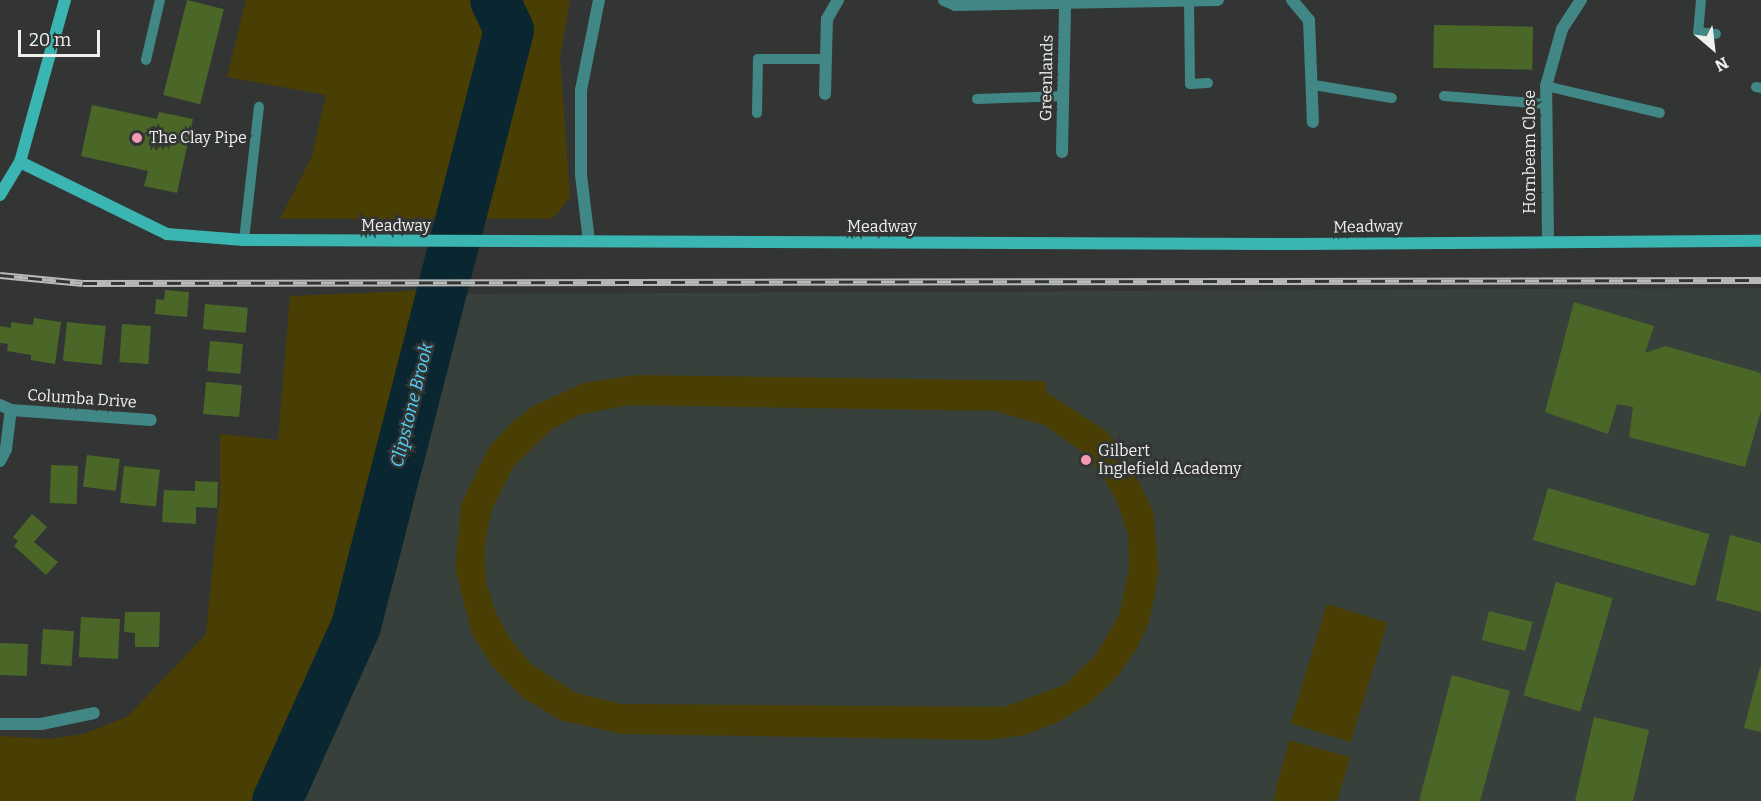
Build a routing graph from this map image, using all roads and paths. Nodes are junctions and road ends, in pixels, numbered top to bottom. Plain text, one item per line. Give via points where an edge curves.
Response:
1 (65, 0) edge
2 (160, 0) edge
3 (599, 0) edge
4 (838, 0) edge
5 (944, 0) edge
6 (1171, 0) edge
7 (1189, 0) edge
8 (1218, 0) edge
9 (1292, 0) edge
10 (1581, 0) edge
11 (1701, 0) edge
12 (1065, 4) junction
13 (1716, 34) dead end
14 (825, 59) junction
15 (146, 60) dead end
16 (1208, 83) dead end
17 (1314, 85) junction
18 (1546, 86) junction
19 (825, 94) dead end
20 (1063, 96) junction
21 (1444, 96) dead end
22 (1392, 98) dead end
23 (977, 99) dead end
24 (1545, 104) junction
25 (259, 107) dead end
26 (757, 113) dead end
27 (1660, 113) dead end
28 (1313, 122) dead end
29 (1062, 152) dead end
30 (20, 162) junction
31 (0, 195) edge
32 (244, 240) junction
33 (1548, 240) junction
34 (589, 241) junction
35 (1761, 241) edge
36 (5, 408) edge
37 (151, 420) dead end
38 (0, 461) edge
39 (94, 713) dead end
40 (0, 724) edge

1 - 30 street
2 - 15 lane
3 - 34 street via 581,90 581,175
4 - 14 street via 827,19
5 - 12 street via 955,5
6 - 7 street
6 - 12 street
7 - 8 street
7 - 16 lane via 1190,84
9 - 17 street via 1310,20
10 - 18 street, Hornbeam Close via 1562,29
11 - 13 lane via 1698,32
12 - 20 street, Greenlands
14 - 19 street
14 - 26 lane via 758,60
17 - 22 lane
17 - 28 street
18 - 24 street, Hornbeam Close
18 - 27 lane
20 - 23 lane
20 - 29 street, Greenlands
21 - 24 lane
24 - 33 street, Hornbeam Close
25 - 32 lane
30 - 31 street
30 - 32 street, Meadway via 167,234
32 - 34 street, Meadway
33 - 34 street, Meadway via 1300,244
33 - 35 street, Meadway
36 - 37 street, Columba Drive
36 - 38 street, Columba Drive via 6,449
39 - 40 street via 41,724

